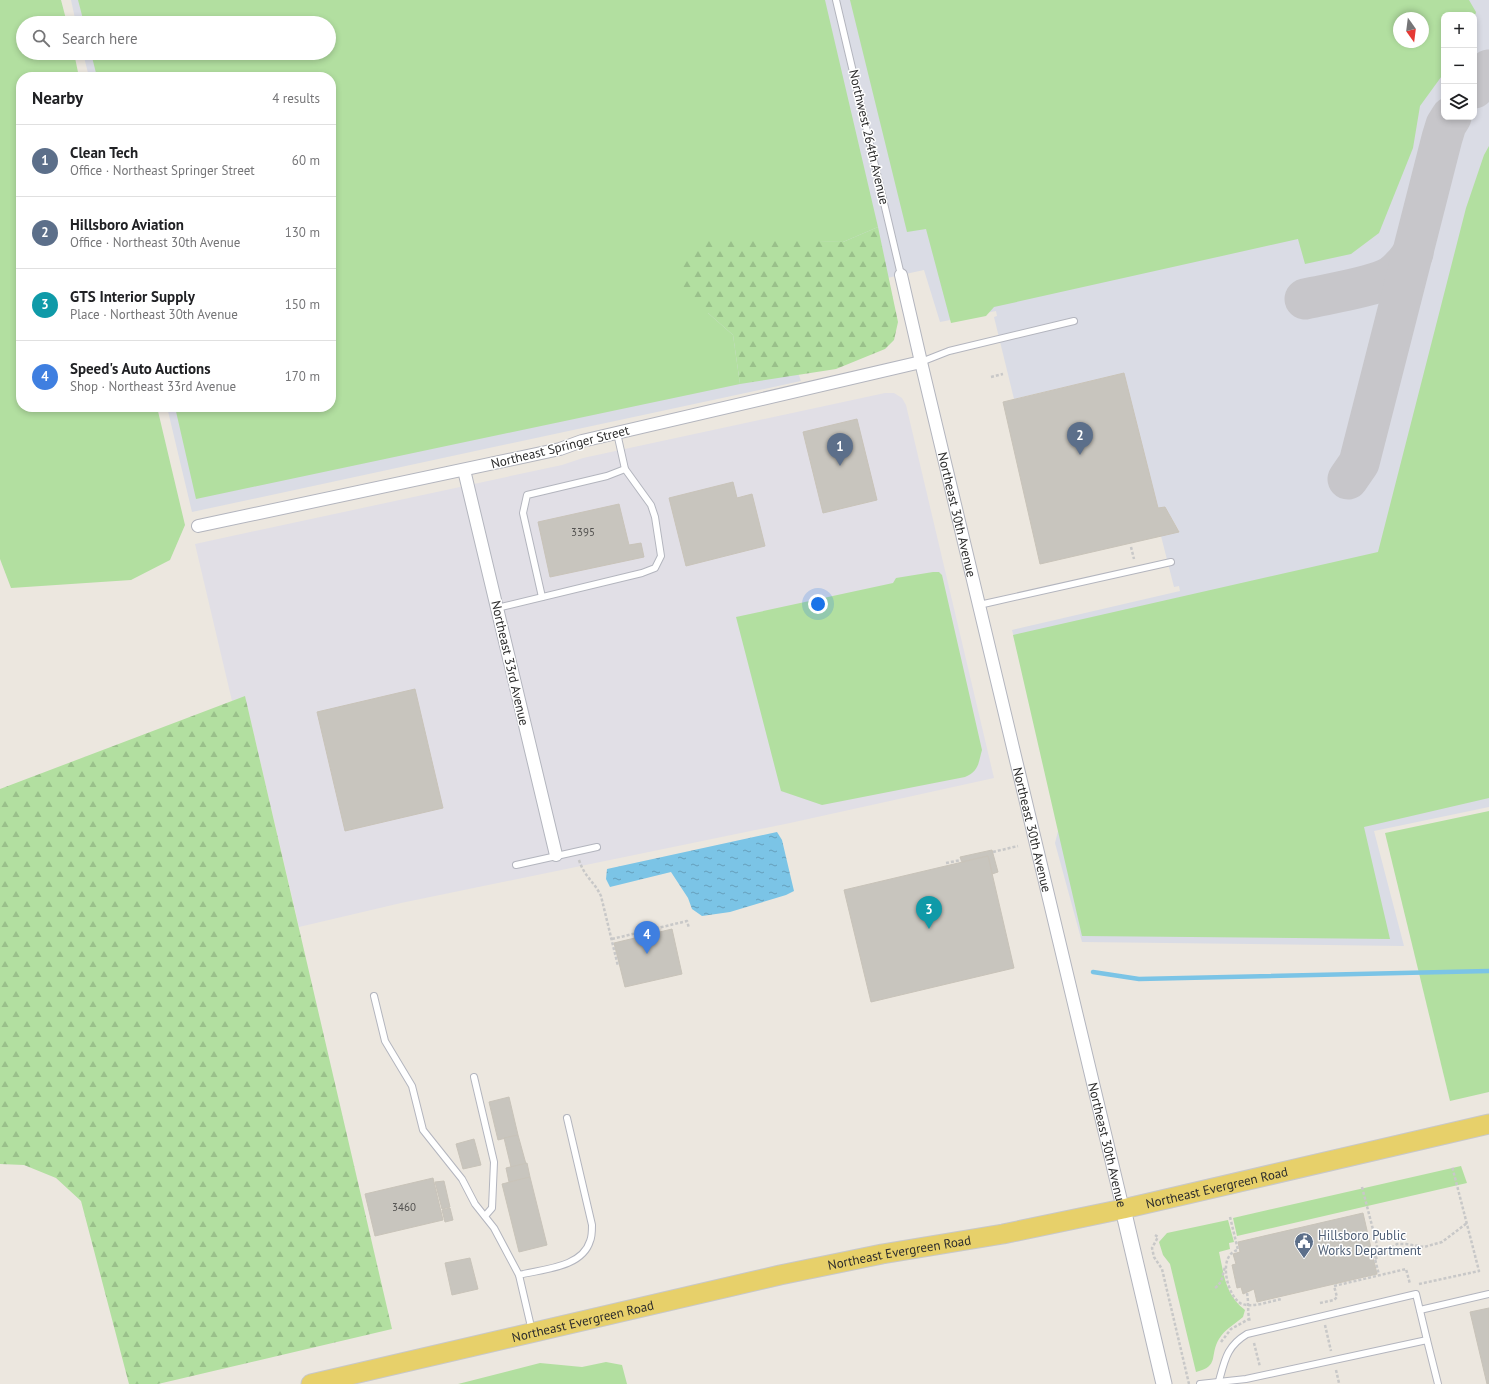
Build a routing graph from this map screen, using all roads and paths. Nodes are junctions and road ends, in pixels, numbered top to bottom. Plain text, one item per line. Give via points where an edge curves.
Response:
1 (836, 0) edge
2 (902, 275) joint
3 (1074, 321) dead end
4 (921, 362) junction
5 (1003, 374) dead end
6 (991, 377) dead end
7 (617, 432) junction
8 (625, 469) junction
9 (464, 470) junction
10 (198, 526) dead end
11 (1131, 547) dead end
12 (1134, 559) dead end
13 (1171, 562) dead end
14 (542, 597) junction
15 (979, 605) junction
16 (497, 608) junction
17 (1018, 846) dead end
18 (597, 847) dead end
19 (993, 852) dead end
20 (556, 855) junction
21 (579, 859) dead end
22 (961, 860) dead end
23 (946, 863) dead end
24 (516, 865) dead end
25 (689, 928) dead end
26 (612, 939) junction
27 (618, 966) dead end
28 (374, 996) dead end
29 (474, 1077) dead end
30 (567, 1118) dead end
31 (1489, 1124) edge
32 (1452, 1166) dead end
33 (1362, 1186) dead end
34 (1123, 1209) junction
35 (485, 1216) junction
36 (1230, 1217) dead end
37 (1467, 1223) junction
38 (1155, 1235) dead end
39 (1375, 1259) junction
40 (1225, 1267) junction
41 (519, 1274) junction
42 (1379, 1275) junction
43 (1215, 1288) dead end
44 (1247, 1293) dead end
45 (1489, 1294) edge
46 (1282, 1299) dead end
47 (1320, 1304) dead end
48 (1250, 1305) junction
49 (1420, 1310) junction
50 (1250, 1322) dead end
51 (1325, 1324) dead end
52 (532, 1332) junction
53 (1253, 1340) dead end
54 (1427, 1340) junction
55 (1331, 1351) dead end
56 (1260, 1367) dead end
57 (1335, 1367) dead end
58 (1219, 1381) junction
59 (1231, 1382) edge
60 (1339, 1383) edge
61 (311, 1384) edge
62 (1164, 1384) edge
63 (1189, 1384) edge
64 (1200, 1384) edge
65 (1438, 1384) edge

1 - 2 lane, Northwest 264th Avenue
2 - 4 street, Northeast 30th Avenue
3 - 4 lane via 949,351
4 - 7 street, Northeast Springer Street
4 - 15 street, Northeast 30th Avenue
5 - 6 path
7 - 8 lane
7 - 9 street, Northeast Springer Street via 560,450
8 - 14 lane via 607,476 527,495 523,513
8 - 14 lane via 653,511 662,556 656,568
9 - 10 street, Northeast Springer Street
9 - 16 street, Northeast 33rd Avenue
11 - 12 path
13 - 15 lane
14 - 16 lane
15 - 34 street, Northeast 30th Avenue
16 - 20 street, Northeast 33rd Avenue
17 - 19 path
18 - 20 lane
20 - 24 lane
21 - 26 path via 586,876 601,896
22 - 23 path
25 - 26 path via 687,921
26 - 27 path
28 - 35 lane via 385,1041 412,1086 423,1130 462,1179 475,1204
29 - 35 lane via 494,1162 492,1208
30 - 41 lane via 592,1225 590,1242 583,1253 571,1262
31 - 34 main road, Northeast Evergreen Road
32 - 37 path
33 - 39 path via 1377,1245
34 - 52 main road, Northeast Evergreen Road via 1003,1234 780,1274
34 - 62 street, Northeast 30th Avenue
35 - 41 lane
36 - 40 path via 1238,1250 1232,1251 1226,1258
37 - 39 path via 1442,1242 1424,1247 1397,1244
37 - 42 path via 1479,1271 1412,1285 1409,1284 1406,1269
38 - 63 path via 1158,1237 1152,1248 1154,1257 1162,1269
39 - 42 path
40 - 43 path via 1223,1277
40 - 48 path via 1234,1297 1240,1304
41 - 52 lane
42 - 47 path via 1334,1286 1337,1297
44 - 48 path
45 - 49 lane
46 - 48 path
48 - 50 path
49 - 54 lane
49 - 58 lane via 1416,1294 1247,1334 1235,1341 1224,1362
51 - 55 path
52 - 61 main road, Northeast Evergreen Road
53 - 56 path
54 - 59 lane
54 - 65 lane
57 - 60 path
58 - 59 lane
58 - 64 lane

